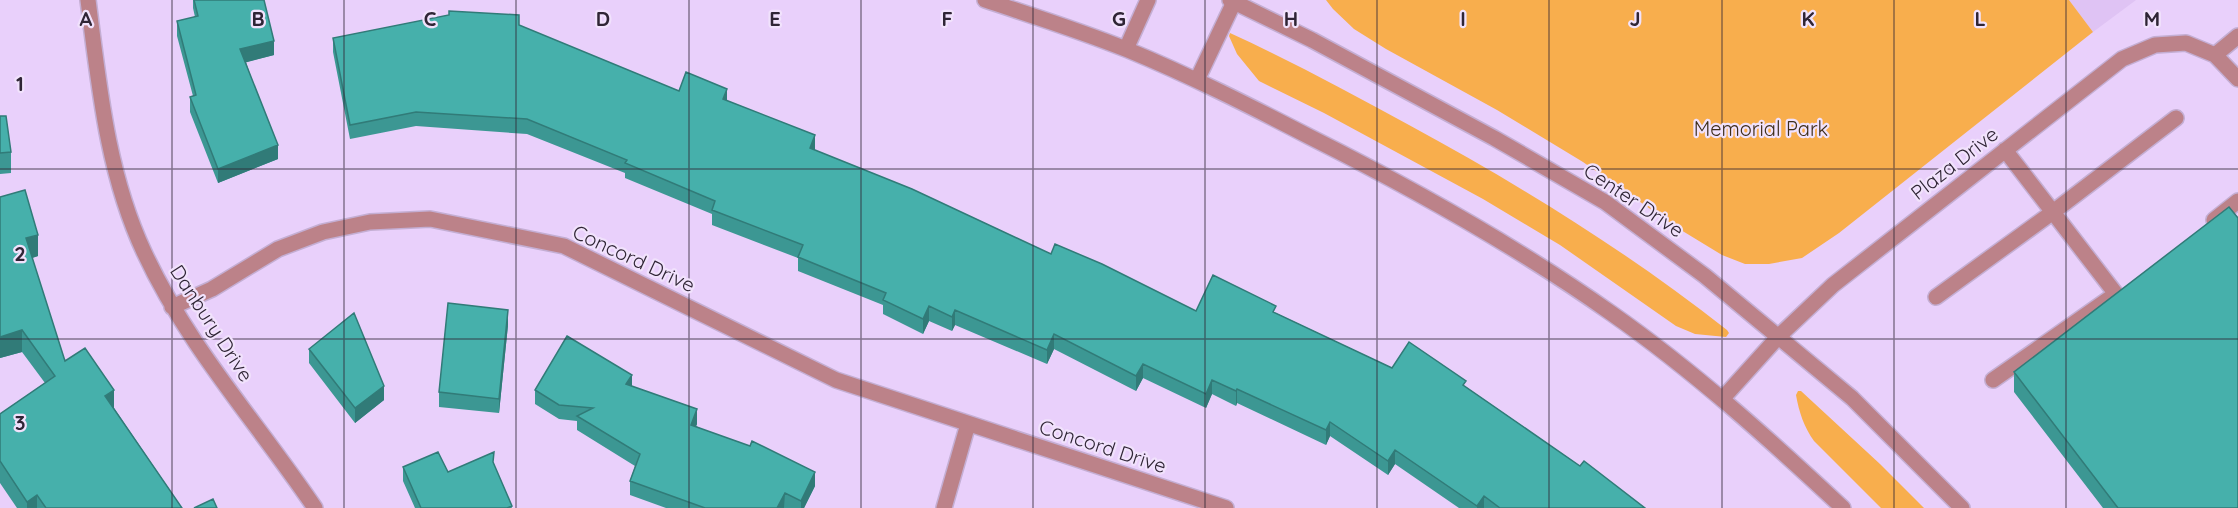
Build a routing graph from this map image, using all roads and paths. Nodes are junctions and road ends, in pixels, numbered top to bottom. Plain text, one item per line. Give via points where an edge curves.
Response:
1 (88, 0) edge
2 (985, 0) edge
3 (1148, 0) edge
4 (1233, 0) edge
5 (2238, 36) edge
6 (1126, 49) junction
7 (2215, 54) junction
8 (2238, 79) edge
9 (1197, 80) junction
10 (2176, 118) dead end
11 (2005, 150) junction
12 (2238, 201) edge
13 (2053, 212) junction
14 (2200, 230) edge
15 (1936, 297) dead end
16 (172, 307) junction
17 (1779, 336) junction
18 (1993, 380) dead end
19 (1723, 398) junction
20 (968, 424) junction
21 (315, 508) edge
22 (944, 508) edge
23 (1226, 508) edge
24 (1843, 508) edge
25 (1962, 508) edge

1 - 16 street, Danbury Drive via 102,107 120,185 144,251
2 - 6 street
3 - 6 street
4 - 9 street
4 - 17 street, Center Drive via 1494,138 1605,202
5 - 7 street
6 - 9 street
7 - 8 street, Plaza Drive
7 - 11 street, Plaza Drive via 2186,43 2155,45 2122,59
9 - 19 street via 1350,157 1484,231 1612,314
10 - 13 street
11 - 13 street
11 - 17 street, Plaza Drive via 1833,285
12 - 14 street
13 - 15 street
13 - 18 street via 2121,291
16 - 20 street, Concord Drive via 212,289 278,249 323,232 370,222 430,219 564,246 836,380
16 - 21 street, Danbury Drive
17 - 19 street, Plaza Drive
17 - 25 street, Center Drive via 1852,398
19 - 24 street
20 - 22 street
20 - 23 street, Concord Drive

